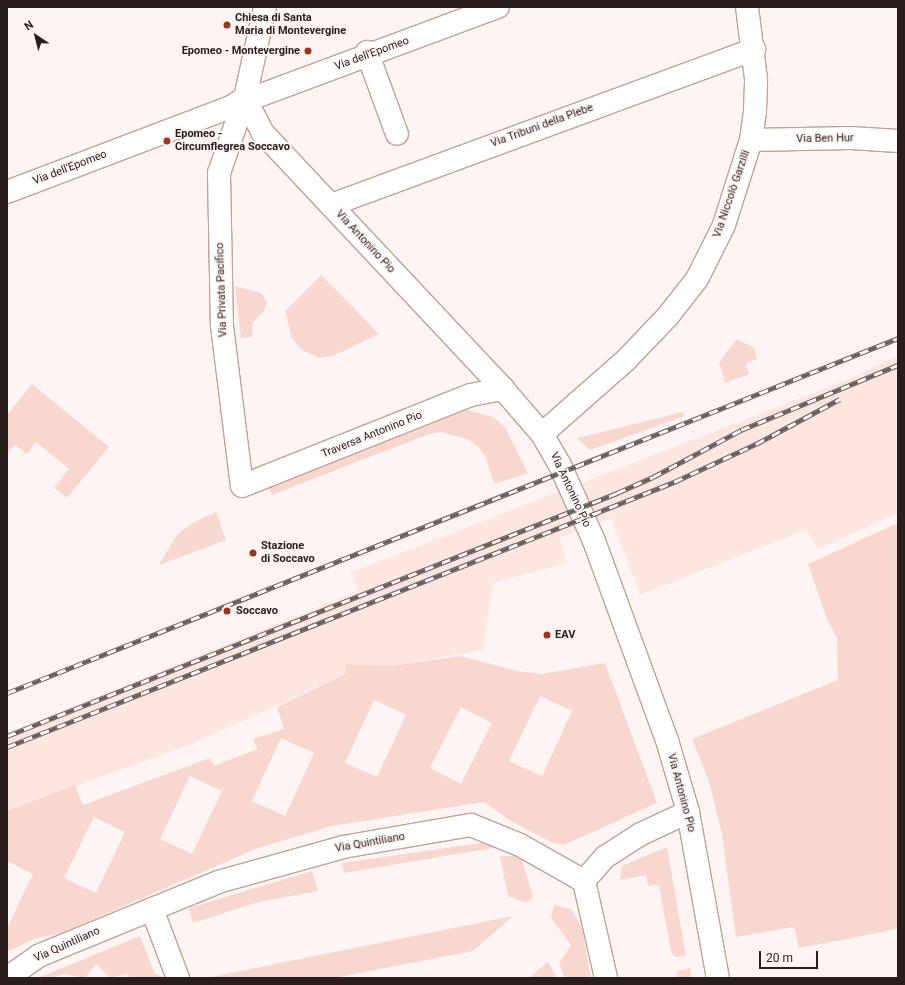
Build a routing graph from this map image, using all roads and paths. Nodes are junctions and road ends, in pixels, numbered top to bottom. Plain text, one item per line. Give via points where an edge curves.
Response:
1 (265, 7) edge
2 (485, 7) edge
3 (498, 7) edge
4 (747, 7) edge
5 (754, 49) junction
6 (368, 54) junction
7 (245, 98) junction
8 (397, 134) dead end
9 (751, 140) junction
10 (898, 141) edge
11 (7, 187) edge
12 (7, 192) edge
13 (331, 205) junction
14 (503, 389) junction
15 (542, 434) junction
16 (242, 486) joint
17 (688, 812) junction
18 (584, 881) junction
19 (152, 909) junction
20 (7, 978) edge
21 (178, 978) edge
22 (606, 978) edge
23 (718, 978) edge

1 - 7 street, Via Privata Pacifico
2 - 6 street, Via dell'Epomeo
3 - 6 street, Via dell'Epomeo
4 - 5 street, Via Niccolò Garzilli
5 - 9 street, Via Niccolò Garzilli via 756,79
5 - 13 street, Via Tribuni della Plebe
6 - 7 street, Via dell'Epomeo
6 - 8 street
7 - 11 street, Via dell'Epomeo
7 - 12 street, Via dell'Epomeo via 231,107
7 - 13 street, Via Antonino Pio via 263,133
7 - 16 street, Via Privata Pacifico via 219,173 222,326
9 - 10 street, Via Ben Hur via 851,138
9 - 15 street, Via Niccolò Garzilli via 724,225 697,279 631,355
13 - 14 street, Via Antonino Pio
14 - 15 street, Via Antonino Pio
14 - 16 street, Traversa Antonino Pio via 470,395
15 - 17 street, Via Antonino Pio via 559,463 594,541 667,740
17 - 18 street via 641,834 605,857
17 - 23 street, Via Antonino Pio
18 - 19 street, Via Quintiliano via 520,845 472,825 328,851 218,882
18 - 22 street
19 - 20 street, Via Quintiliano via 38,956
19 - 21 street

